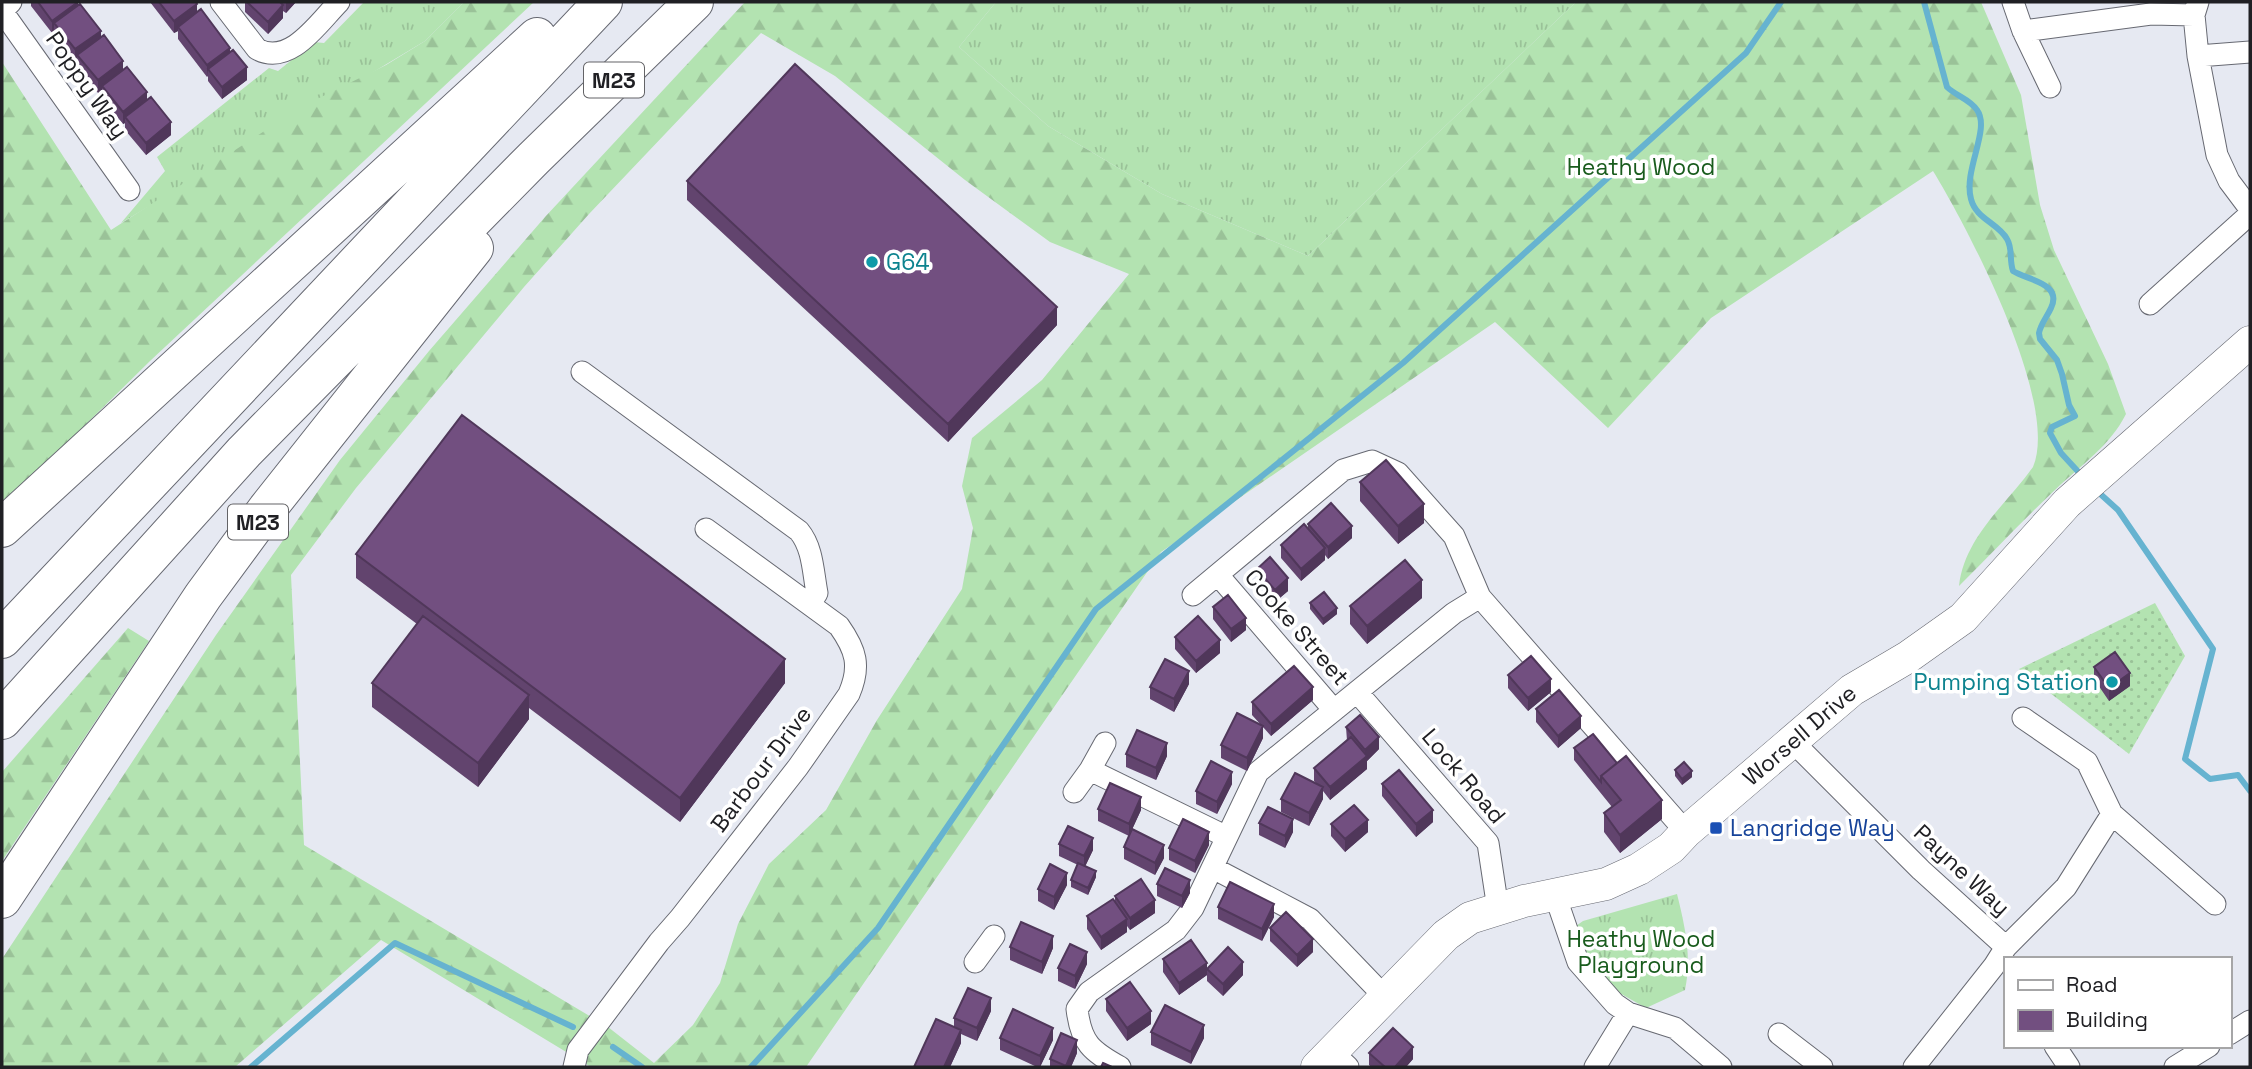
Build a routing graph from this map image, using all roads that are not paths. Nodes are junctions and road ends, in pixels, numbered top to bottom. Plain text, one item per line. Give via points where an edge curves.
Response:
1 (12, 2) edge
2 (221, 2) edge
3 (339, 2) edge
4 (586, 2) edge
5 (603, 2) edge
6 (694, 2) edge
7 (2013, 2) edge
8 (2196, 8) edge
9 (2, 11) edge
10 (2023, 31) junction
11 (2250, 52) edge
12 (2198, 56) junction
13 (2050, 87) dead end
14 (533, 159) junction
15 (130, 190) dead end
16 (2250, 212) edge
17 (2150, 304) dead end
18 (2247, 353) edge
19 (582, 372) dead end
20 (2, 528) edge
21 (706, 528) dead end
22 (1218, 575) junction
23 (1193, 595) dead end
24 (1480, 597) junction
25 (810, 604) junction
26 (2, 639) edge
27 (1357, 692) junction
28 (1334, 709) junction
29 (2022, 718) dead end
30 (2, 720) edge
31 (1793, 742) junction
32 (1105, 743) dead end
33 (1090, 770) junction
34 (1074, 792) dead end
35 (2112, 814) junction
36 (1686, 832) junction
37 (1227, 837) junction
38 (1213, 868) junction
39 (1556, 895) junction
40 (2, 899) edge
41 (2215, 904) dead end
42 (1498, 909) junction
43 (994, 936) dead end
44 (2004, 957) edge
45 (975, 962) dead end
46 (2000, 962) edge
47 (1384, 996) junction
48 (1628, 1013) junction
49 (2250, 1022) edge
50 (2231, 1033) edge
51 (1779, 1034) dead end
52 (2056, 1048) edge
53 (2206, 1048) edge
54 (1087, 1058) edge
55 (1332, 1062) edge
56 (575, 1067) edge
57 (1120, 1067) edge
58 (1595, 1067) edge
59 (1721, 1067) edge
60 (1822, 1067) edge
61 (1914, 1067) edge
62 (2069, 1067) edge
63 (2175, 1067) edge

1 - 9 street
2 - 3 street via 265,54 295,46
4 - 20 highway via 554,21
5 - 26 highway, M23
6 - 14 highway, M23
7 - 10 street
8 - 10 street
8 - 12 street
9 - 15 street, Poppy Way
10 - 13 street
11 - 12 street
12 - 16 street via 2217,155
14 - 30 highway, M23 via 243,452
14 - 40 highway, M23 via 473,250 203,596
16 - 17 street
18 - 31 street, Worsell Drive via 2067,503 1963,618 1852,690
19 - 25 street via 799,531 811,555 817,593
21 - 25 street, Barbour Drive
22 - 23 street
22 - 24 street, Cooke Street via 1343,470 1372,461 1398,474 1454,536
22 - 28 street, Cooke Street
24 - 27 street
24 - 36 street
25 - 56 street, Barbour Drive via 839,626 856,655 849,694 798,767 592,1032 579,1050
27 - 28 street
27 - 42 street, Lock Road via 1488,843
28 - 37 street via 1258,772
29 - 35 street via 2087,762
31 - 36 street, Worsell Drive
31 - 46 street, Payne Way via 1921,870
32 - 33 street
33 - 34 street
33 - 37 street
35 - 41 street
35 - 44 street via 2066,887
36 - 39 street, Worsell Drive via 1639,869 1606,884
37 - 38 street
38 - 47 street via 1310,919
38 - 54 street via 1193,908 1175,930 1089,992 1077,1009
39 - 42 street, Worsell Drive
39 - 48 street via 1578,962
42 - 47 street, Worsell Drive via 1470,918 1446,936
43 - 45 street
46 - 61 street
47 - 55 street, Worsell Drive
48 - 58 street
48 - 59 street via 1675,1028
49 - 50 street
51 - 60 street
52 - 62 street
53 - 63 street
54 - 57 street

